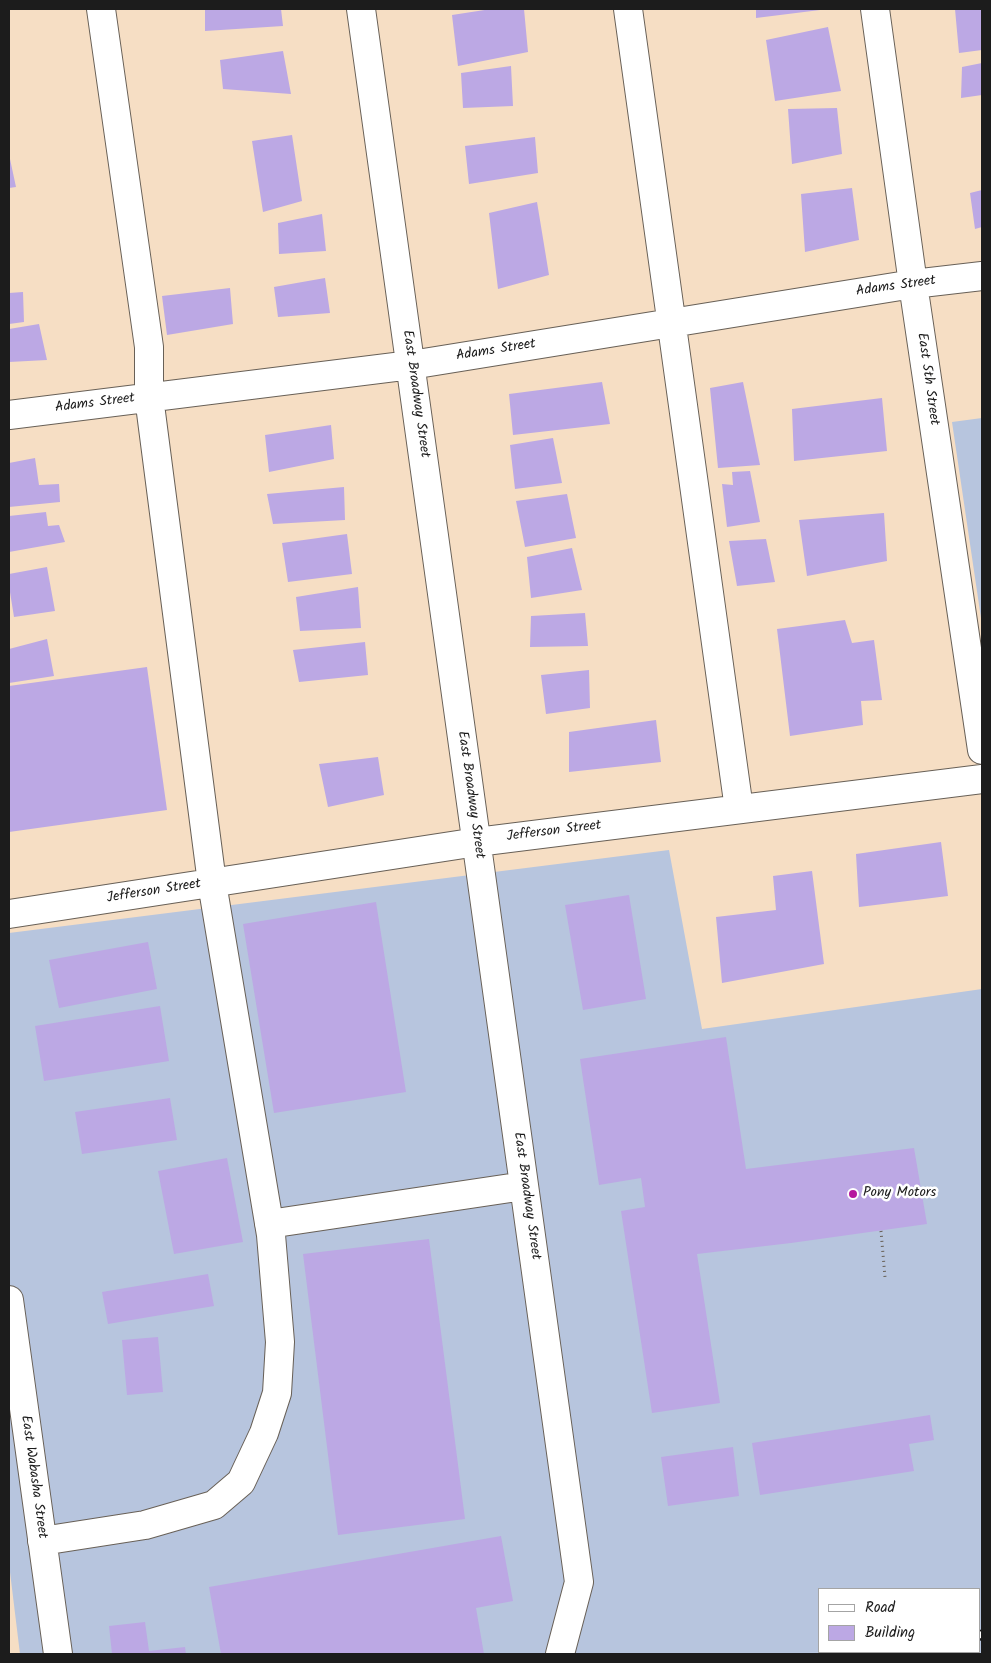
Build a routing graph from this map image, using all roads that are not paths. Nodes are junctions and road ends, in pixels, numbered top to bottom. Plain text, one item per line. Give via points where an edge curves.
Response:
1 (101, 9) edge
2 (361, 9) edge
3 (628, 9) edge
4 (875, 9) edge
5 (982, 276) edge
6 (913, 284) junction
7 (672, 323) junction
8 (411, 365) junction
9 (149, 397) junction
10 (9, 415) edge
11 (982, 750) edge
12 (982, 779) edge
13 (739, 809) junction
14 (477, 842) junction
15 (212, 883) junction
16 (9, 914) edge
17 (524, 1186) junction
18 (269, 1224) junction
19 (9, 1300) edge
20 (42, 1541) junction
21 (58, 1654) edge
22 (560, 1654) edge

1 - 9 street via 149,347
2 - 8 street, East Broadway Street
3 - 7 street
4 - 6 street, East 5th Street
5 - 6 street, Adams Street
6 - 7 street, Adams Street
6 - 11 street, East 5th Street
7 - 8 street, Adams Street
7 - 13 street
8 - 9 street, Adams Street
8 - 14 street, East Broadway Street
9 - 10 street, Adams Street
9 - 15 street
12 - 13 street, Jefferson Street
13 - 14 street, Jefferson Street
14 - 15 street, Jefferson Street
14 - 17 street, East Broadway Street
15 - 16 street, Jefferson Street
15 - 18 street
17 - 18 street
17 - 22 street, East Broadway Street via 579,1582
18 - 20 street via 280,1342 277,1393 264,1433 240,1482 214,1505 146,1525
19 - 20 street, East Wabasha Street
20 - 21 street, East Wabasha Street

